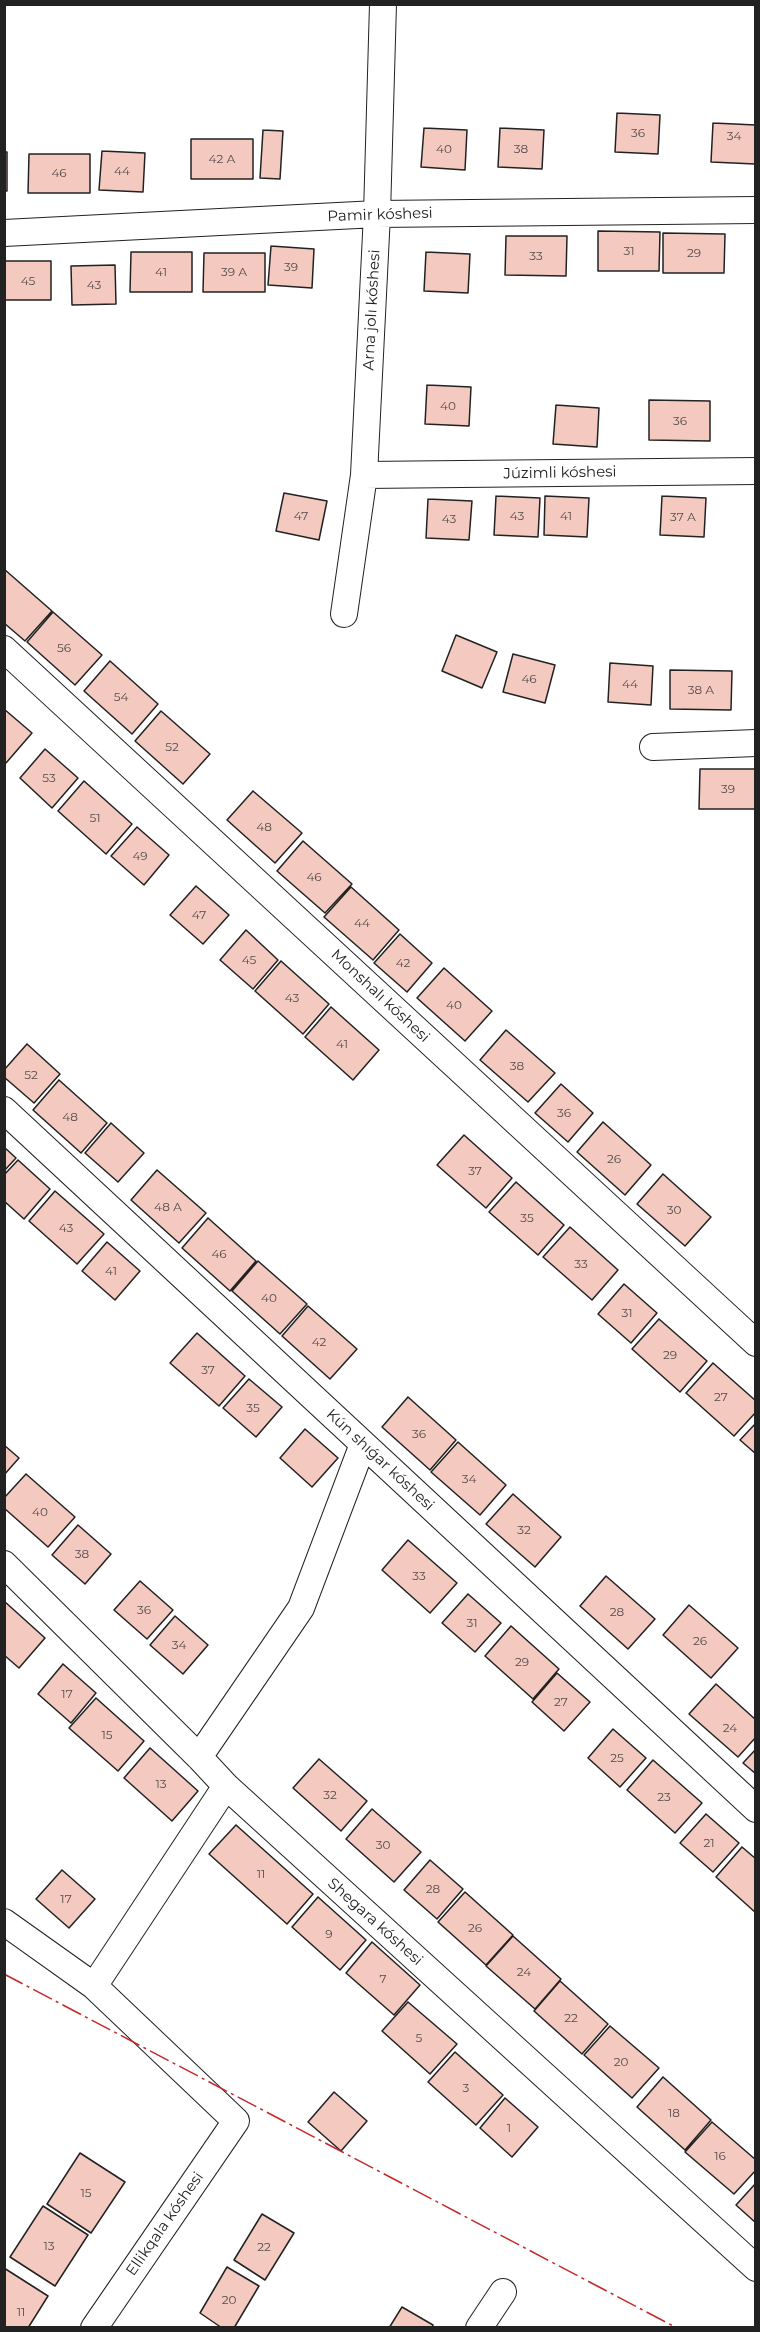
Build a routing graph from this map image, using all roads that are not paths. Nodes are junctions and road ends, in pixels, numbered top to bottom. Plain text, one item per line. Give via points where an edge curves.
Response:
1 (383, 4) edge
2 (756, 210) edge
3 (377, 214) junction
4 (4, 233) edge
5 (756, 471) edge
6 (364, 476) junction
7 (344, 614) dead end
8 (4, 650) edge
9 (756, 743) edge
10 (653, 747) dead end
11 (4, 1110) edge
12 (756, 1343) edge
13 (363, 1444) junction
14 (4, 1564) edge
15 (199, 1757) junction
16 (226, 1786) junction
17 (756, 1809) edge
18 (4, 1922) edge
19 (94, 1986) junction
20 (756, 2268) edge
21 (502, 2292) dead end
22 (94, 2328) edge
23 (479, 2328) edge

1 - 3 street, Arna jolı kóshesi
2 - 3 street, Pamir kóshesi
3 - 4 street, Pamir kóshesi
3 - 6 street, Arna jolı kóshesi
5 - 6 street, Júzimli kóshesi
6 - 7 street, Arna jolı kóshesi
8 - 12 street, Monshalı kóshesi
9 - 10 street
11 - 13 street, Kún shıǵar kóshesi
13 - 15 street via 301,1608
13 - 17 street, Kún shıǵar kóshesi
14 - 15 street, Shegara kóshesi
15 - 16 street, Shegara kóshesi
16 - 19 street
16 - 20 street, Shegara kóshesi
18 - 19 street
19 - 22 street, Ellikqala kóshesi via 236,2121
21 - 23 street

